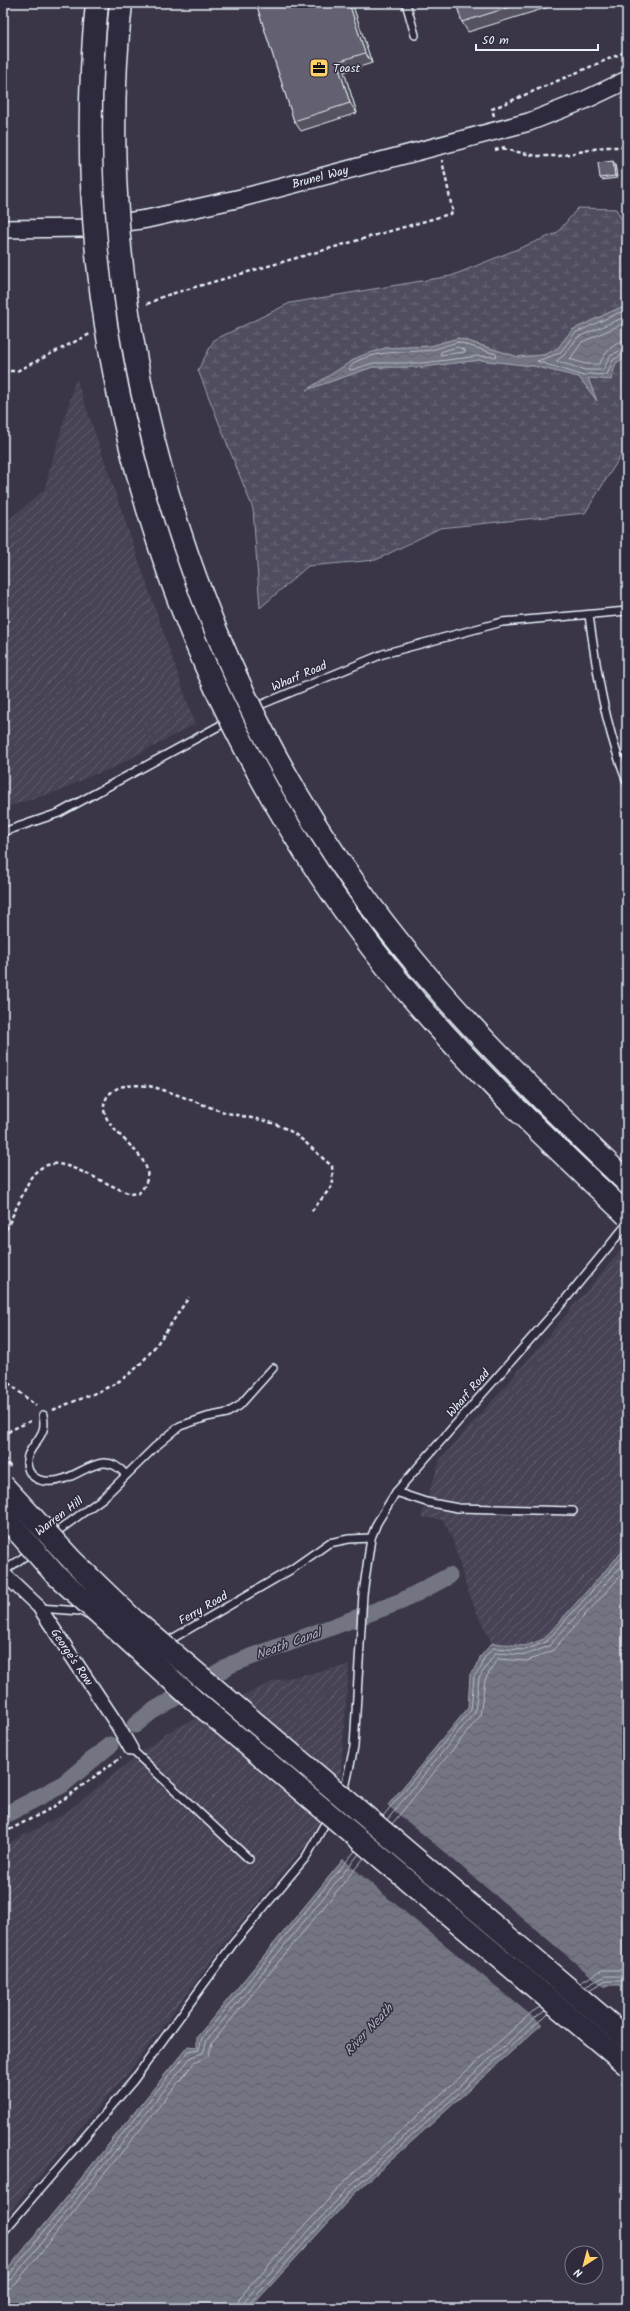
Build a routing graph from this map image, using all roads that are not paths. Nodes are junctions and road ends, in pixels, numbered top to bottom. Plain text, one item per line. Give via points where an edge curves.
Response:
1 (97, 3) edge
2 (121, 3) edge
3 (406, 3) edge
4 (415, 35) dead end
5 (627, 80) edge
6 (3, 230) edge
7 (627, 611) edge
8 (589, 615) junction
9 (627, 782) edge
10 (3, 832) edge
11 (627, 1182) edge
12 (627, 1215) edge
13 (627, 1224) edge
14 (273, 1368) dead end
15 (43, 1415) road end
16 (126, 1475) junction
17 (3, 1485) edge
18 (396, 1492) junction
19 (573, 1511) dead end
20 (3, 1515) edge
21 (372, 1538) junction
22 (3, 1573) edge
23 (38, 1608) junction
24 (130, 1749) joint
25 (249, 1859) dead end
26 (627, 2038) edge
27 (627, 2065) edge
28 (3, 2232) edge

1 - 12 highway, bridge via 91,106 93,199 101,290 112,356 135,462 158,543 212,681 252,763 299,844 392,972 466,1058
2 - 11 highway, bridge via 115,151 121,249 133,339 151,428 175,518 225,652 286,774 360,892 420,968 486,1043
3 - 4 lane
5 - 6 street, Brunel Way via 529,122 241,198 147,219 86,228
7 - 8 lane, Wharf Road
8 - 9 lane via 596,672 606,719
8 - 10 lane, Wharf Road via 502,622 383,654 244,713 59,813
13 - 18 lane, Wharf Road via 564,1301
14 - 16 lane, Warren Hill via 239,1406 227,1413 180,1426
15 - 16 lane via 43,1431 28,1452 26,1464 31,1475 41,1481 56,1482 78,1474 98,1462 108,1462 120,1467
16 - 22 lane, Warren Hill via 103,1498
17 - 26 main road, bridge via 72,1560 134,1620
18 - 19 lane via 426,1502 458,1508
18 - 21 lane, Wharf Road via 377,1523
20 - 27 main road, bridge via 54,1573 195,1701
21 - 23 lane, Ferry Road via 349,1538 329,1543 292,1569 170,1640 145,1644 80,1611
21 - 28 lane, Wharf Road via 363,1594 354,1747 346,1788 306,1857 233,1944 133,2081
22 - 23 street, George's Row
23 - 24 street, George's Row via 116,1723
24 - 25 lane

